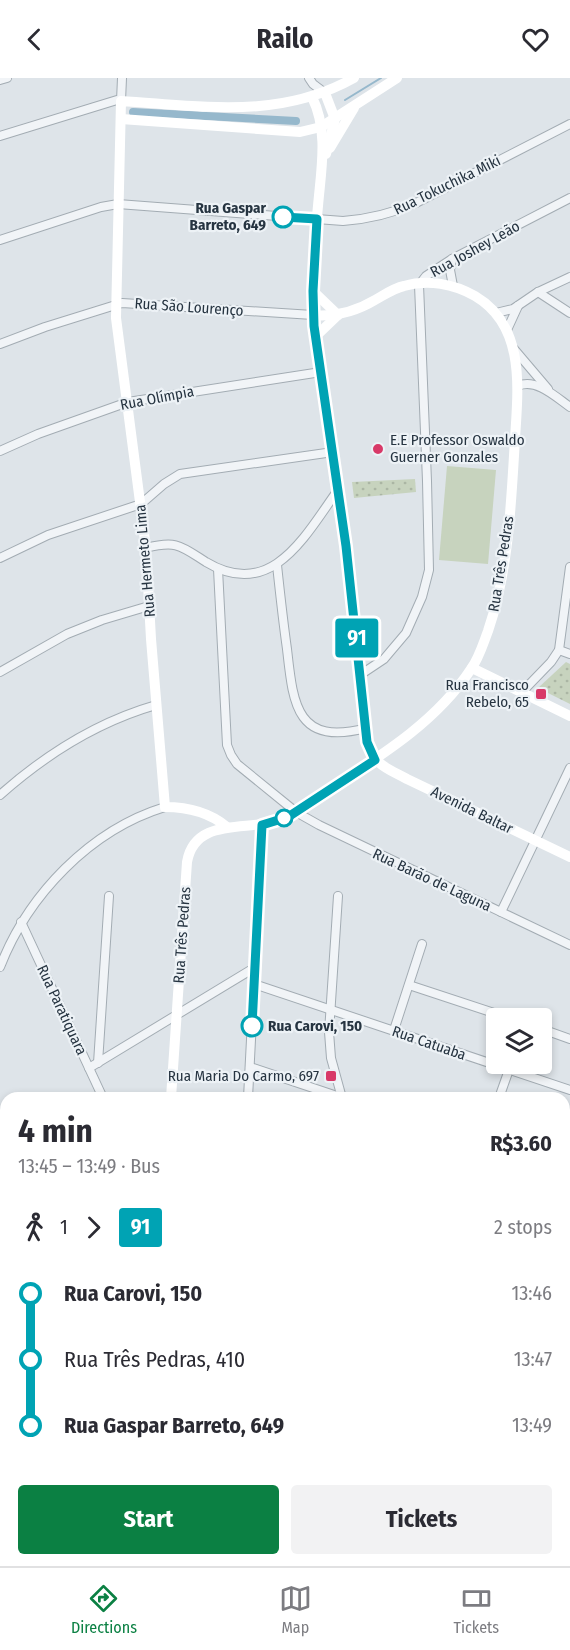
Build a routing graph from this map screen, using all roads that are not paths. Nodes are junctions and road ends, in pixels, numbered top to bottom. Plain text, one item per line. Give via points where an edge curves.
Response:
1 (7, 78) edge
2 (122, 78) edge
3 (354, 78) edge
4 (397, 78) edge
5 (0, 80) edge
6 (311, 81) edge
7 (326, 95) junction
8 (313, 100) junction
9 (121, 101) junction
10 (355, 105) junction
11 (334, 116) junction
12 (121, 119) junction
13 (321, 123) junction
14 (570, 124) edge
15 (300, 132) junction
16 (0, 136) edge
17 (324, 155) junction
18 (570, 198) edge
19 (118, 204) junction
20 (317, 219) junction
21 (0, 240) edge
22 (452, 259) junction
23 (570, 277) edge
24 (419, 285) junction
25 (453, 286) junction
26 (313, 291) junction
27 (537, 292) junction
28 (116, 304) junction
29 (518, 306) junction
30 (570, 313) edge
31 (496, 314) junction
32 (313, 315) junction
33 (338, 315) junction
34 (507, 330) junction
35 (315, 337) junction
36 (0, 344) edge
37 (514, 349) junction
38 (321, 372) junction
39 (518, 386) junction
40 (550, 392) junction
41 (128, 402) junction
42 (570, 407) edge
43 (0, 451) edge
44 (333, 452) junction
45 (338, 490) junction
46 (141, 504) junction
47 (146, 548) junction
48 (0, 558) edge
49 (276, 565) junction
50 (570, 567) edge
51 (218, 569) junction
52 (149, 606) junction
53 (559, 650) junction
54 (570, 654) edge
55 (472, 668) junction
56 (0, 672) edge
57 (360, 675) junction
58 (522, 692) junction
59 (156, 705) junction
60 (570, 716) edge
61 (366, 728) junction
62 (375, 760) junction
63 (570, 768) edge
64 (0, 795) edge
65 (165, 807) junction
66 (296, 812) junction
67 (262, 825) junction
68 (227, 827) junction
69 (537, 841) junction
70 (570, 857) edge
71 (109, 896) dead end
72 (338, 896) dead end
73 (501, 912) junction
74 (21, 922) junction
75 (422, 944) dead end
76 (570, 945) edge
77 (0, 967) edge
78 (254, 968) junction
79 (254, 984) junction
80 (409, 985) junction
81 (329, 1009) junction
82 (486, 1010) edge
83 (177, 1015) junction
84 (394, 1030) junction
85 (552, 1033) edge
86 (570, 1039) edge
87 (486, 1059) edge
88 (98, 1063) junction
89 (250, 1067) junction
90 (89, 1068) junction
91 (508, 1074) edge
92 (530, 1074) edge
93 (570, 1090) edge
94 (100, 1092) edge
95 (171, 1092) edge
96 (248, 1092) edge
97 (324, 1092) edge
98 (340, 1092) edge
99 (502, 1092) edge

1 - 5 street
2 - 9 street, Rua Hermeto Lima
3 - 7 street
4 - 10 street
6 - 7 street
6 - 8 street
7 - 8 street
7 - 11 street
8 - 9 street via 237,108
8 - 13 street
9 - 12 street, Rua Hermeto Lima
9 - 16 street
10 - 11 street
10 - 17 street
11 - 13 street
11 - 17 street
12 - 15 street
12 - 19 street, Rua Hermeto Lima
13 - 15 street
13 - 17 street
14 - 20 street, Rua Tokuchika Miki via 398,211 362,219
15 - 17 street
17 - 20 street
18 - 22 street, Rua Joshey Leão
19 - 20 street, Rua Tokuchika Miki
19 - 21 street, Rua Tokuchika Miki
19 - 28 street, Rua Hermeto Lima
20 - 26 street
22 - 24 street, Rua Joshey Leão
22 - 25 street
23 - 27 street
24 - 25 street, Rua Três Pedras
24 - 33 street, Rua Joshey Leão via 404,286
24 - 57 street via 429,570 406,633 384,658
25 - 31 street, Rua Três Pedras via 477,297
26 - 32 street
26 - 33 street
27 - 29 street
27 - 30 street
28 - 32 street, Rua São Lourenço
28 - 36 street, Rua São Lourenço
28 - 41 street, Rua Hermeto Lima
29 - 31 street
29 - 34 street
31 - 34 street, Rua Três Pedras
32 - 33 street, Rua Joshey Leão
32 - 35 street
33 - 35 street
34 - 37 street, Rua Três Pedras
35 - 38 street
37 - 39 street, Rua Três Pedras
37 - 40 street
38 - 41 street, Rua Olímpia
38 - 44 street
39 - 40 street via 530,383
39 - 55 street, Rua Três Pedras via 504,565 495,610
40 - 42 street
41 - 43 street, Rua Olímpia
41 - 46 street, Rua Hermeto Lima
44 - 45 street
44 - 46 street via 180,474
45 - 49 street via 293,552
45 - 57 street
46 - 47 street, Rua Hermeto Lima
46 - 48 street via 67,528
47 - 51 street via 177,544
47 - 52 street, Rua Hermeto Lima
49 - 51 street via 250,573
49 - 61 street via 290,683 299,712 308,722 333,734
50 - 53 street
51 - 66 street, Rua Barão de Laguna via 227,745 237,764
52 - 56 street via 67,634
52 - 59 street, Rua Hermeto Lima
53 - 54 street
53 - 58 street
55 - 58 street
55 - 62 street, Rua Três Pedras via 422,723
57 - 61 street
58 - 60 street
59 - 64 street via 60,747
59 - 65 street, Rua Hermeto Lima
61 - 62 street
62 - 66 street, Rua Três Pedras
62 - 69 street, Avenida Baltar
63 - 69 street
65 - 68 street via 197,811
65 - 74 street via 96,842 55,879
66 - 67 street, Rua Três Pedras
66 - 73 street, Rua Barão de Laguna
67 - 68 street, Rua Três Pedras
67 - 78 street
68 - 83 street, Rua Três Pedras via 207,833 189,852
69 - 70 street, Avenida Baltar
69 - 73 street
71 - 88 street
72 - 81 street
73 - 76 street, Rua Barão de Laguna
74 - 77 street
74 - 90 street, Rua Paratiquara
75 - 80 street
78 - 79 street
78 - 83 street
79 - 81 street, Rua Catuaba
79 - 89 street
80 - 82 street
80 - 84 street
81 - 84 street, Rua Catuaba
81 - 98 street via 330,1051
83 - 88 street
83 - 95 street, Rua Três Pedras
84 - 87 street, Rua Catuaba
85 - 86 street
88 - 90 street
89 - 96 street
89 - 97 street
90 - 94 street, Rua Paratiquara
91 - 99 street
92 - 93 street, Rua Catuaba

